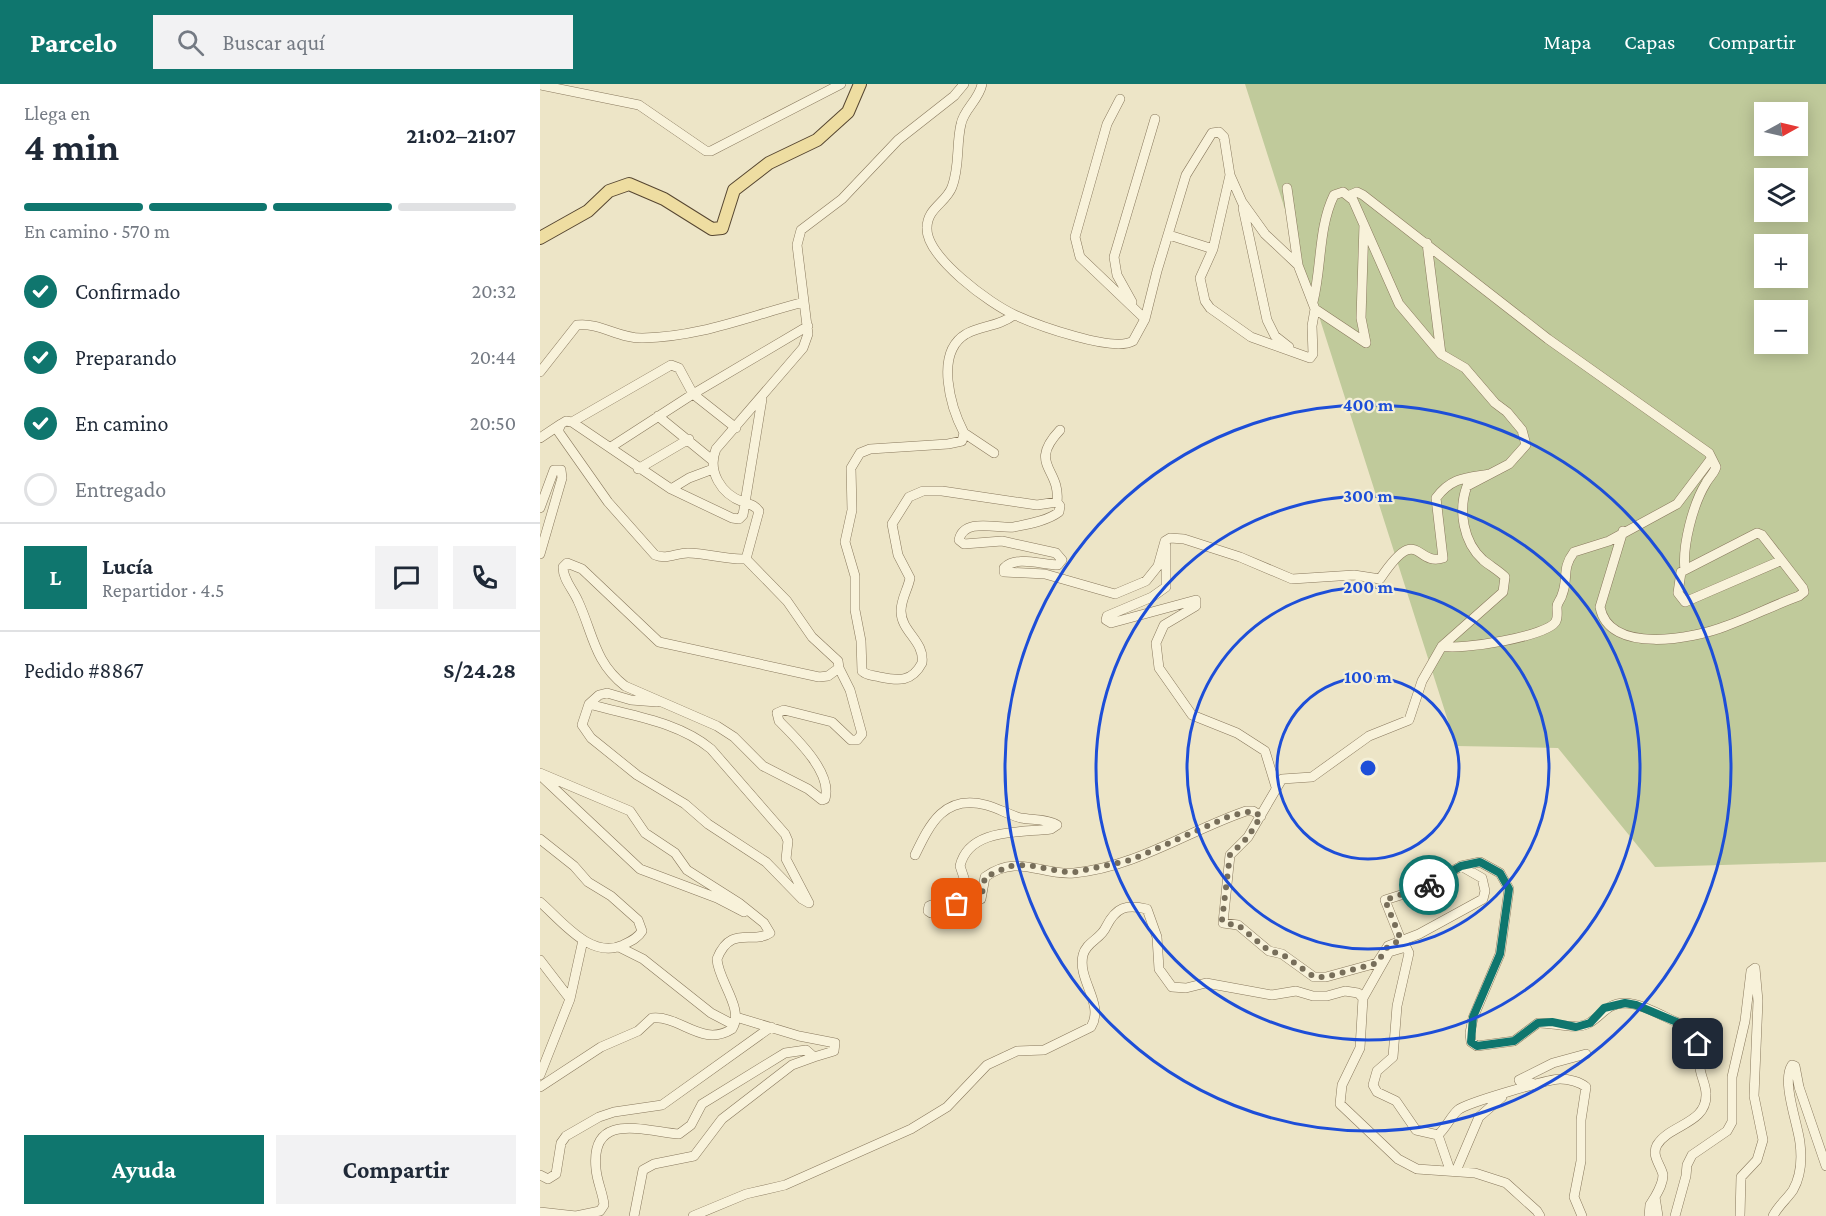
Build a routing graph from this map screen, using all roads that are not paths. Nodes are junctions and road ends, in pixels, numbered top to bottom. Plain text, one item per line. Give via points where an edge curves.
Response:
1 (841, 84) edge
2 (860, 84) edge
3 (964, 84) edge
4 (982, 84) edge
5 (540, 85) edge
6 (1120, 99) dead end
7 (1155, 119) dead end
8 (1230, 175) junction
9 (1287, 188) dead end
10 (1350, 195) junction
11 (1242, 202) junction
12 (1364, 225) junction
13 (1169, 235) junction
14 (540, 238) edge
15 (1426, 243) junction
16 (1213, 249) junction
17 (1298, 265) junction
18 (804, 302) junction
19 (1314, 305) junction
20 (1136, 310) junction
21 (1014, 315) junction
22 (1146, 320) junction
23 (808, 326) junction
24 (1293, 350) junction
25 (1441, 354) junction
26 (540, 372) edge
27 (693, 394) junction
28 (762, 397) junction
29 (658, 416) junction
30 (572, 422) junction
31 (561, 424) junction
32 (736, 428) junction
33 (1060, 430) dead end
34 (964, 433) junction
35 (540, 438) edge
36 (689, 439) junction
37 (611, 447) junction
38 (994, 453) dead end
39 (1712, 459) junction
40 (712, 464) junction
41 (638, 469) junction
42 (1490, 474) junction
43 (671, 489) junction
44 (1057, 502) junction
45 (743, 503) junction
46 (540, 508) edge
47 (1623, 531) junction
48 (1165, 541) junction
49 (540, 554) edge
50 (746, 559) junction
51 (1780, 561) junction
52 (1684, 570) junction
53 (1442, 646) junction
54 (839, 668) junction
55 (668, 703) junction
56 (589, 704) junction
57 (540, 774) edge
58 (1276, 787) junction
59 (1261, 816) junction
60 (540, 839) edge
61 (915, 855) dead end
62 (1461, 866) junction
63 (540, 902) edge
64 (764, 923) junction
65 (583, 940) junction
66 (1401, 940) junction
67 (619, 946) junction
68 (540, 960) edge
69 (1379, 964) junction
70 (1363, 998) junction
71 (570, 999) junction
72 (735, 1021) junction
73 (771, 1027) junction
74 (1586, 1054) dead end
75 (814, 1057) junction
76 (540, 1076) edge
77 (1541, 1082) junction
78 (540, 1087) edge
79 (1503, 1095) junction
80 (1438, 1135) junction
81 (1826, 1166) edge
82 (1453, 1170) junction
83 (540, 1175) edge
84 (1655, 1197) junction
85 (1779, 1206) junction
86 (540, 1212) edge
87 (634, 1216) edge
88 (693, 1216) edge
89 (1540, 1216) edge
90 (1582, 1216) edge
91 (1649, 1216) edge
92 (1658, 1216) edge
93 (1675, 1216) edge
94 (1740, 1216) edge
95 (1773, 1216) edge
96 (1780, 1216) edge

1 - 5 street via 711,151 639,105
2 - 14 main road via 848,112 817,140 769,163 734,189 722,228 712,229 664,199 629,184 609,191 588,211
3 - 18 street via 898,140 842,199 801,230 797,245
4 - 21 street via 980,95 961,122 952,186 931,213 928,239 940,257 972,286
6 - 20 street via 1107,124 1074,237 1080,257
7 - 20 street via 1114,257 1117,275
8 - 11 street
8 - 13 street via 1224,137 1219,132 1212,133 1186,176
8 - 16 street
9 - 17 street
10 - 12 street
10 - 15 street via 1363,195
10 - 19 street via 1334,195 1325,215
11 - 17 street via 1265,234
11 - 24 street via 1267,320 1275,336
12 - 19 street via 1360,318 1366,343
12 - 25 street via 1399,304
13 - 16 street
13 - 22 street
15 - 25 street
15 - 39 street via 1548,339 1705,450
16 - 24 street via 1200,278 1210,308 1251,337
17 - 19 street
18 - 23 street
18 - 26 street via 714,330 655,338 623,337 588,323 577,325
19 - 24 street via 1313,354 1306,357
20 - 22 street
21 - 22 street via 1116,345 1133,341
21 - 34 street via 969,333 952,351 947,370 950,393
23 - 27 street
23 - 28 street via 803,348
25 - 42 street via 1465,368 1507,412 1526,439 1526,446 1509,464
27 - 29 street
27 - 30 street via 680,368 671,365
27 - 32 street
28 - 32 street
28 - 45 street
29 - 36 street
29 - 37 street
30 - 31 street
30 - 37 street
31 - 35 street
31 - 50 street via 558,431 592,482 655,555 662,558 689,553
32 - 40 street via 716,449
33 - 44 street via 1048,442 1045,453
34 - 38 street
34 - 44 street via 957,443 882,447 860,453 851,468 852,510 845,542 855,576 855,610 864,674 902,681 922,663 922,649 902,619 910,578 898,555 892,525 909,497 923,491 942,491 1037,505
36 - 40 street
36 - 41 street
37 - 41 street
39 - 47 street via 1677,504
39 - 52 street via 1714,474 1706,482 1689,524
40 - 43 street
40 - 45 street via 723,488
41 - 43 street
42 - 48 street via 1446,484 1436,498 1443,558 1407,549 1399,553 1380,579 1354,575 1292,579 1184,539
42 - 53 street via 1467,486 1461,501 1464,528 1481,559 1497,569 1506,584 1498,597
43 - 45 street via 732,518 743,515
44 - 48 street via 1059,512 1052,518 1014,527 975,526 963,532 959,540 963,544 1002,542 1056,553 1062,560 1058,565 1010,564 1004,572 1045,574 1115,594 1146,581 1158,566
45 - 50 street via 750,503 759,511
46 - 49 street via 554,470 561,470
47 - 51 street via 1600,607 1602,618 1610,627 1635,638 1652,639 1726,627 1799,596 1803,588
47 - 53 street via 1609,541 1574,552 1568,560 1553,625 1525,637 1459,648
48 - 58 street via 1166,586 1106,620 1111,623 1196,600 1196,606 1164,626 1156,643 1159,668 1192,715 1237,733 1265,751
50 - 54 street via 787,601 812,637 838,661
51 - 52 street via 1757,533
51 - 52 street via 1685,602 1678,592 1678,579
53 - 58 street via 1422,681 1409,720 1369,736 1312,777 1282,779
54 - 55 street via 850,690 861,738 851,740 832,722 784,710 777,713 779,721 817,765 826,789 822,800 763,766 717,726
54 - 55 street via 819,677 660,642 606,589 567,562 563,574 606,665 626,686
55 - 56 street via 631,700 607,693 599,694
56 - 56 street via 582,725 599,746 766,861 809,903 786,859 788,841 784,834 711,749 667,724
57 - 64 street via 640,869 717,898
57 - 64 street via 630,811 645,833 675,853 687,870
58 - 59 street
59 - 61 street via 1246,811 1131,860 1099,868 1071,873 1010,866 985,877 981,899 932,913 929,906 964,888 960,866 967,849 976,841 1057,825 984,805 959,803 931,823
59 - 69 street via 1230,855 1223,923 1238,925 1269,951 1282,954 1314,977
60 - 67 street via 638,920 642,931 639,936
62 - 66 street via 1426,887 1385,900
62 - 66 street via 1482,878 1482,899
62 - 84 street via 1480,862 1500,873 1509,889 1500,954 1473,1017 1471,1042 1477,1046 1514,1041 1538,1023 1576,1027 1590,1023 1604,1008 1625,1003 1691,1028 1697,1034 1700,1073 1706,1087 1705,1107 1656,1147 1655,1156 1663,1174
63 - 65 street
64 - 72 street via 769,935 738,937 725,946 717,959
65 - 67 street via 607,950
65 - 71 street
66 - 69 street via 1388,946
67 - 72 street via 643,959 711,1013
68 - 71 street
69 - 70 street
69 - 80 street via 1389,952 1406,947 1409,953 1397,1006 1393,1058 1377,1071 1373,1085 1377,1092 1396,1101 1416,1130
70 - 82 street via 1360,1048 1342,1085 1340,1104 1398,1159 1417,1169
70 - 88 street via 1345,991 1313,996 1296,991 1272,995 1206,983 1172,987 1160,969 1157,937 1147,909 1125,906 1113,914 1083,954 1085,981 1096,1011 1091,1027 1050,1048 1017,1051 987,1065 947,1107 911,1129 785,1185 746,1194
71 - 76 street
72 - 73 street
72 - 78 street via 726,1032 705,1035 666,1019 652,1018
73 - 75 street via 835,1043 834,1051
73 - 83 street via 662,1105 614,1112 566,1136 561,1143 556,1174 548,1179
74 - 77 street via 1553,1063 1519,1080
75 - 86 street via 806,1050 785,1053 702,1104 691,1125 678,1134 630,1127 613,1129 602,1138 595,1156 604,1205 600,1211 576,1216
75 - 87 street via 792,1065 751,1096 716,1126 694,1156 643,1170
77 - 79 street
77 - 90 street via 1561,1079 1586,1087 1581,1161 1574,1197
79 - 80 street via 1456,1111
79 - 82 street via 1479,1117
80 - 82 street
81 - 85 street via 1792,1065 1789,1089 1801,1163 1793,1189
82 - 89 street via 1506,1182
84 - 91 street
84 - 92 street
85 - 95 street
85 - 96 street
93 - 94 street via 1692,1155 1727,1131 1732,1122 1732,1077 1751,971 1755,968 1758,1001 1753,1077 1763,1140 1757,1160 1741,1177

